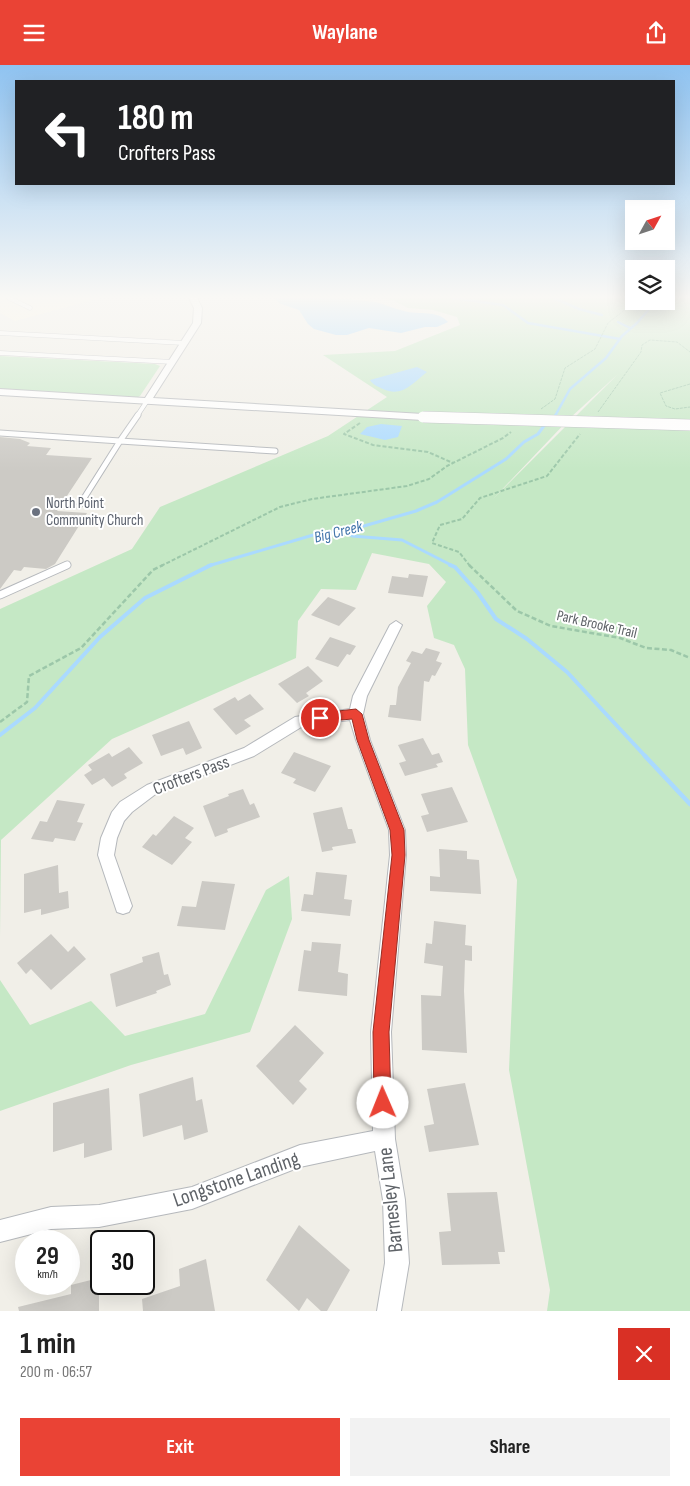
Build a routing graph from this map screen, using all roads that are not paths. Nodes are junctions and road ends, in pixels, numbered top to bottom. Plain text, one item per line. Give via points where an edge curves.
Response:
1 (60, 356) edge
2 (176, 356) edge
3 (172, 362) junction
4 (0, 393) edge
5 (147, 401) junction
6 (690, 425) edge
7 (0, 433) edge
8 (120, 441) junction
9 (275, 451) dead end
10 (79, 506) dead end
11 (67, 565) dead end
12 (0, 595) edge
13 (396, 625) dead end
14 (356, 714) junction
15 (124, 906) dead end
16 (384, 1139) junction
17 (0, 1231) edge
18 (389, 1311) edge

1 - 3 lane
2 - 3 street
3 - 5 street
4 - 5 street
5 - 6 street, bridge via 374,415
5 - 8 lane
7 - 8 lane
8 - 9 lane
8 - 10 lane
11 - 12 lane
13 - 14 street via 360,696
14 - 15 street, Crofters Pass via 300,721 249,752 152,789 132,802 118,817 106,855
14 - 16 street, Barnesley Lane via 397,830 398,855 381,1032
16 - 17 street, Longstone Landing via 300,1156 192,1198 99,1217 51,1218
16 - 18 street, Barnesley Lane via 394,1200 397,1263

